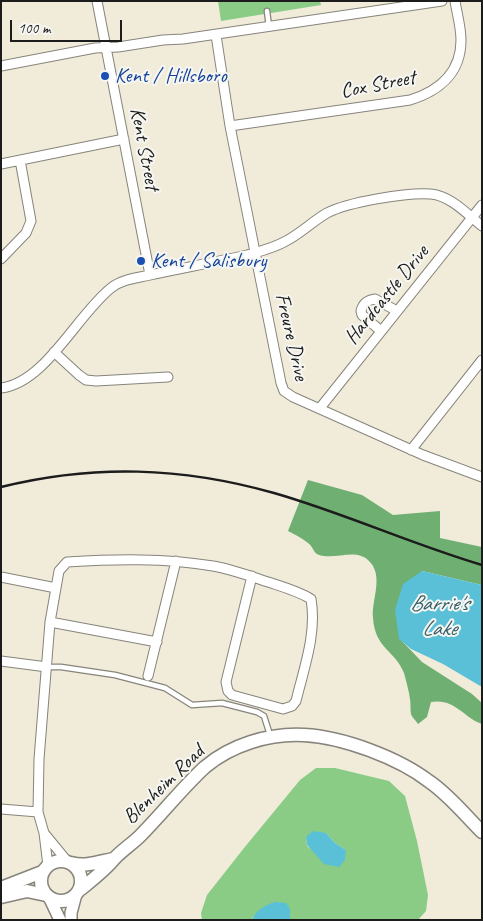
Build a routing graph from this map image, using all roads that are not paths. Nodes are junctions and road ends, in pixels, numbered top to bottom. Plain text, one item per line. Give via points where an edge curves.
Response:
1 (97, 1) edge
2 (442, 1) edge
3 (455, 1) edge
4 (267, 11) dead end
5 (269, 27) junction
6 (216, 35) junction
7 (106, 47) junction
8 (1, 66) edge
9 (230, 126) junction
10 (124, 139) junction
11 (20, 160) junction
12 (1, 164) edge
13 (482, 205) edge
14 (472, 218) junction
15 (482, 226) edge
16 (255, 252) junction
17 (1, 259) edge
18 (150, 275) junction
19 (397, 311) junction
20 (381, 331) junction
21 (54, 352) junction
22 (482, 360) edge
23 (168, 377) dead end
24 (1, 388) edge
25 (320, 408) junction
26 (411, 450) junction
27 (482, 477) edge
28 (176, 561) junction
29 (252, 576) junction
30 (1, 577) edge
31 (56, 588) junction
32 (50, 622) junction
33 (157, 642) junction
34 (1, 661) edge
35 (47, 667) junction
36 (148, 676) dead end
37 (270, 737) junction
38 (1, 808) edge
39 (38, 812) junction
40 (482, 832) edge
41 (44, 833) junction
42 (113, 859) junction
43 (69, 862) junction
44 (45, 869) junction
45 (1, 888) edge
46 (78, 892) junction
47 (1, 897) edge
48 (48, 897) junction
49 (60, 920) edge
50 (71, 920) edge

1 - 7 street, Kent Street
2 - 5 street
3 - 9 street, Cox Street via 461,38 457,62 448,77 430,93 410,100
4 - 5 lane
5 - 6 street
6 - 7 street
6 - 9 street, Freure Drive
7 - 8 street
7 - 10 street, Kent Street
9 - 16 street, Freure Drive
10 - 11 street
10 - 18 street, Kent Street
11 - 12 street
11 - 17 street via 30,221 26,233
13 - 14 street, Hardcastle Drive
14 - 15 street
14 - 16 street via 452,202 433,194 354,203 327,214 285,242
14 - 19 street, Hardcastle Drive
16 - 18 street
16 - 25 street, Freure Drive via 282,388 287,394
18 - 21 street via 128,279 111,288
19 - 20 street, Hardcastle Drive
19 - 20 street via 375,299 364,304 362,315
20 - 25 street, Hardcastle Drive
21 - 23 street via 86,380
21 - 24 street via 28,379
22 - 26 street
25 - 26 street, Freure Drive
26 - 27 street, Freure Drive
28 - 29 street via 215,566
28 - 31 street via 114,559 67,562 59,571
28 - 33 street
29 - 29 street via 311,599 312,625 306,663 296,701 283,709 232,695 228,691 226,682
30 - 31 street
31 - 32 street
32 - 33 street
32 - 35 street
33 - 36 street
34 - 35 street
35 - 37 lane via 115,675 165,688 192,705 222,704 257,712 264,716
35 - 39 street
37 - 40 main road, Blenheim Road via 304,735 336,740 399,762 430,782
37 - 42 main road, Blenheim Road via 246,743 206,767 139,838
38 - 39 street
39 - 41 street
41 - 43 street
41 - 44 street
42 - 43 main road, Blenheim Road via 83,865
42 - 46 main road, Blenheim Road
43 - 44 main road via 61,860
43 - 46 main road via 80,873 82,883
44 - 45 main road
44 - 48 main road via 42,885
46 - 48 main road via 63,901
46 - 50 street
47 - 48 main road via 27,891
48 - 49 street

